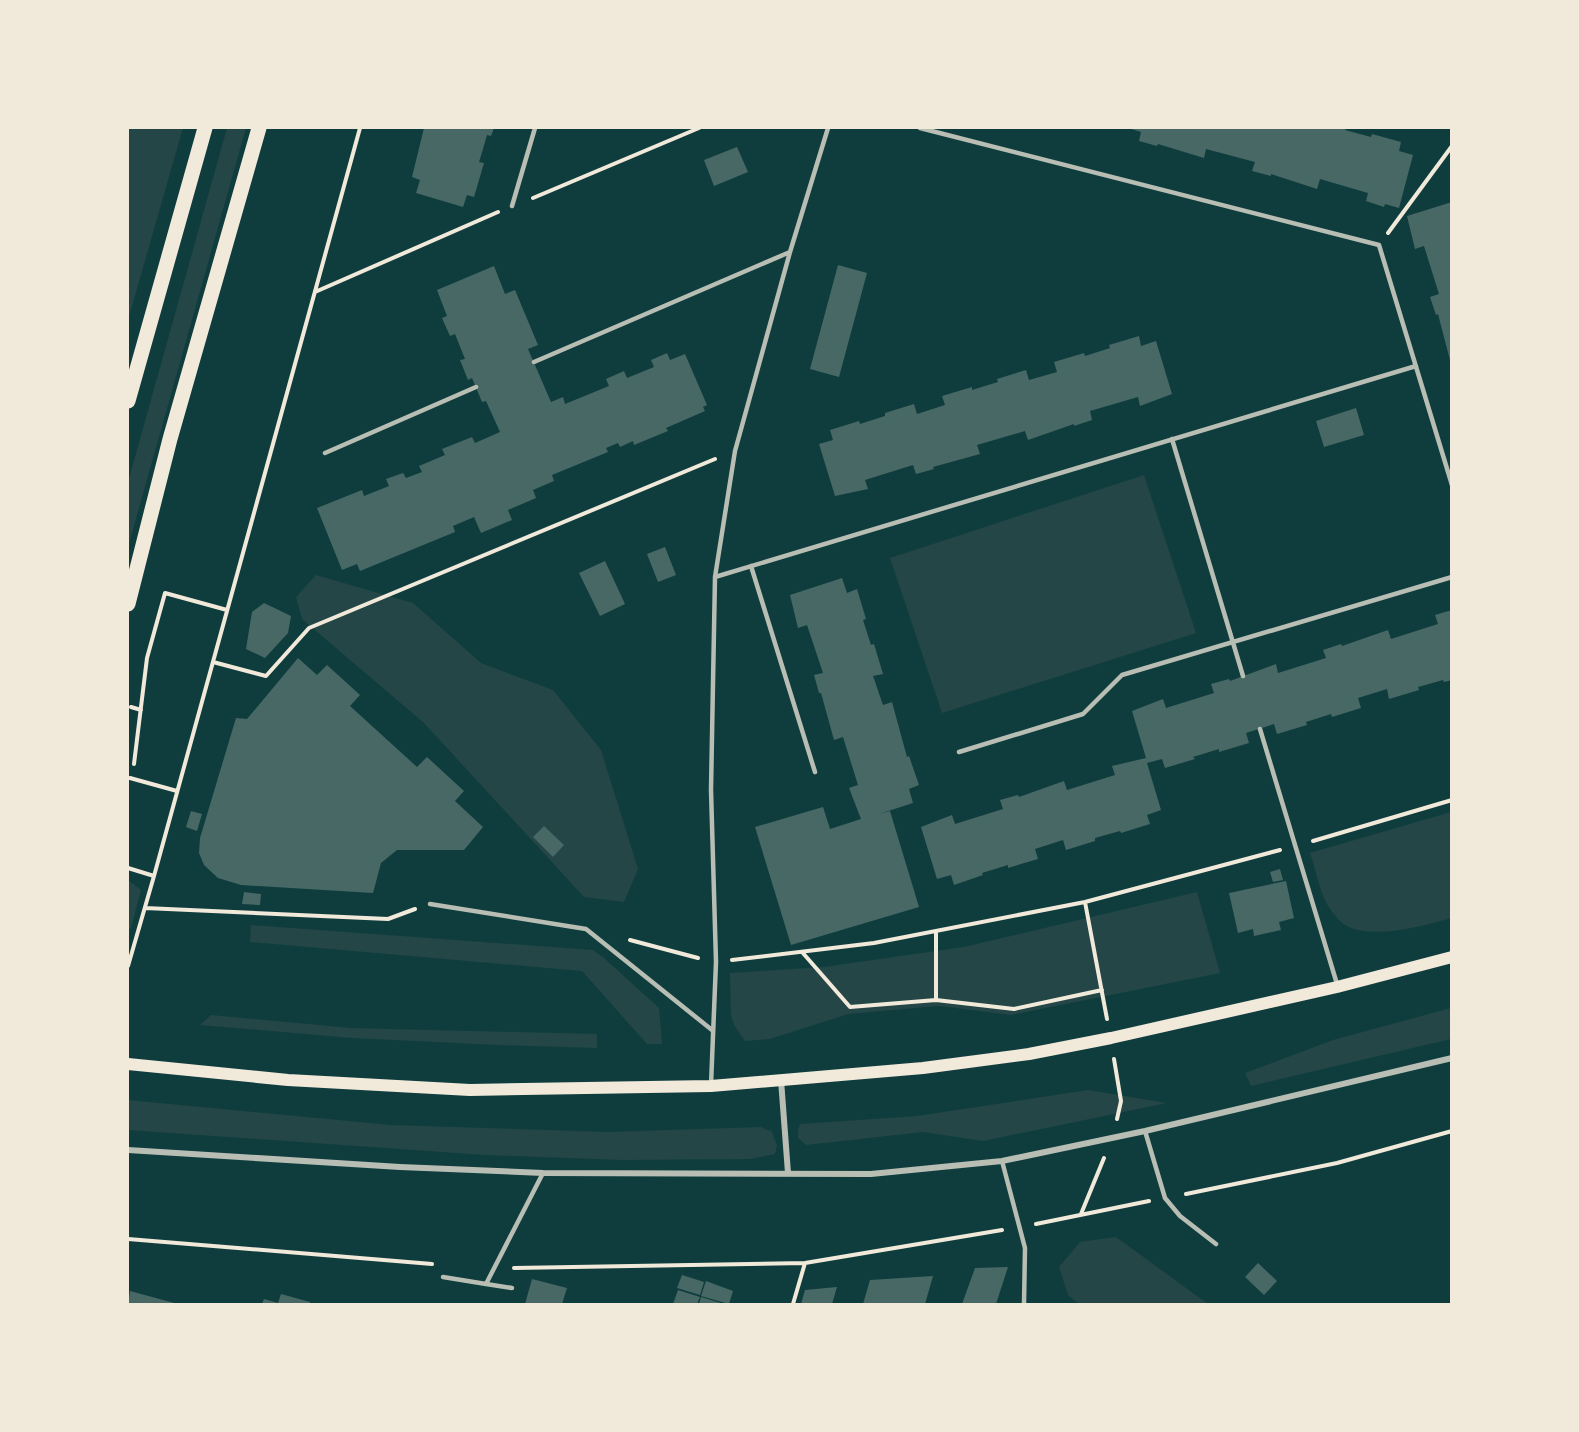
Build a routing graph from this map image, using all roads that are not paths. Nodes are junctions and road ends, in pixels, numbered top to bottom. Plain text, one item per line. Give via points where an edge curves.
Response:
1 (205, 128) edge
2 (259, 128) edge
3 (535, 128) edge
4 (828, 128) edge
5 (920, 128) edge
6 (512, 207) dead end
7 (790, 252) junction
8 (534, 362) dead end
9 (1416, 366) junction
10 (476, 387) dead end
11 (128, 401) edge
12 (1172, 440) junction
13 (325, 453) dead end
14 (1452, 485) edge
15 (751, 566) junction
16 (715, 577) junction
17 (1452, 577) edge
18 (128, 604) edge
19 (1233, 642) junction
20 (1243, 676) dead end
21 (1260, 729) dead end
22 (959, 752) dead end
23 (815, 772) dead end
24 (430, 904) road end
25 (1452, 957) edge
26 (1337, 987) junction
27 (712, 1030) junction
28 (1452, 1058) edge
29 (128, 1064) edge
30 (781, 1080) junction
31 (711, 1086) junction
32 (1145, 1131) junction
33 (128, 1150) edge
34 (1002, 1161) junction
35 (543, 1173) junction
36 (788, 1173) junction
37 (1216, 1244) dead end
38 (443, 1277) dead end
39 (486, 1284) junction
40 (512, 1288) dead end
41 (1025, 1304) edge

1 - 11 main road
2 - 18 main road
3 - 6 lane
4 - 7 lane
5 - 9 lane via 1379,245
7 - 8 lane
7 - 16 lane via 735,451
9 - 12 lane
9 - 14 lane
10 - 13 lane
12 - 15 lane
12 - 19 lane
15 - 16 lane
15 - 23 lane
16 - 27 lane via 711,790 716,962
17 - 19 lane
19 - 20 lane
19 - 22 lane via 1122,675 1083,714
21 - 26 lane
24 - 27 lane via 586,928
25 - 26 main road
26 - 30 main road via 1029,1054
27 - 31 lane
28 - 32 street
29 - 31 main road via 288,1080 470,1090
30 - 31 main road
30 - 36 street
32 - 34 street
32 - 37 lane via 1165,1198 1180,1216
33 - 35 street
34 - 36 street via 871,1174
34 - 41 lane via 1025,1248
35 - 36 street
35 - 39 lane
38 - 39 lane
39 - 40 lane

